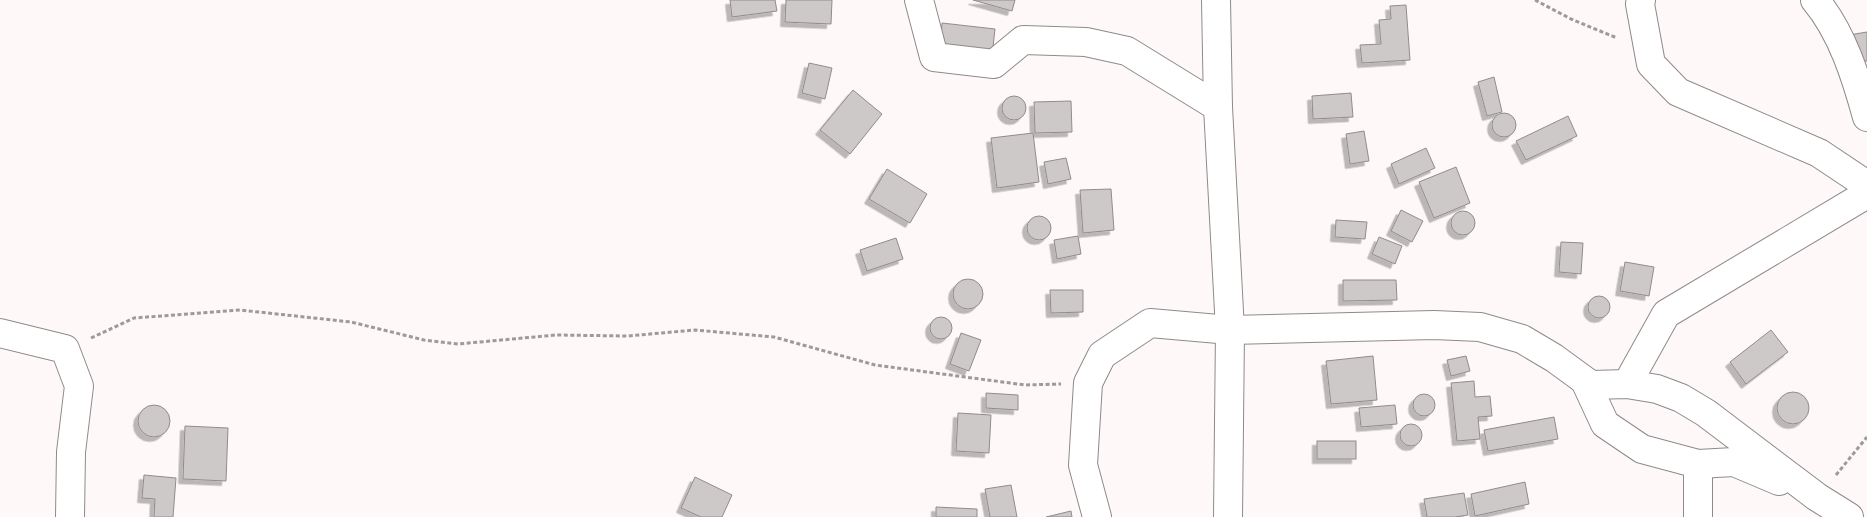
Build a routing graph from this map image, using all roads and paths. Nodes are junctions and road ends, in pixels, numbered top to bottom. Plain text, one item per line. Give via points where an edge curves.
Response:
1 (919, 0) edge
2 (1216, 0) edge
3 (1536, 0) edge
4 (1641, 0) edge
5 (1815, 0) edge
6 (1651, 64) junction
7 (1218, 107) junction
8 (1867, 117) edge
9 (1867, 185) edge
10 (1867, 194) edge
11 (1230, 330) junction
12 (0, 333) edge
13 (65, 349) junction
14 (1088, 383) junction
15 (1627, 384) junction
16 (1591, 385) junction
17 (1867, 437) edge
18 (1698, 464) junction
19 (1817, 497) junction
20 (70, 517) edge
21 (1098, 517) edge
22 (1228, 517) edge
23 (1698, 517) edge
24 (1849, 517) edge

1 - 7 street via 934,57 994,64 1022,40 1086,42 1127,51
2 - 7 street
3 - 6 path via 1571,20 1614,36
4 - 6 street
5 - 8 street via 1825,12 1856,75
6 - 9 street via 1678,92 1819,153
7 - 11 street
10 - 15 street via 1666,314
11 - 14 street via 1150,322 1102,355
11 - 16 street via 1434,325 1480,327 1522,339
11 - 22 street
12 - 13 street
13 - 14 path via 134,318 240,310 351,322 424,340 458,344 556,335 628,336 695,330 774,337 875,365 1025,385
13 - 20 street via 80,386 71,452
14 - 21 street via 1083,465
15 - 16 street
15 - 19 street via 1657,389 1681,398 1706,413
16 - 18 street via 1586,383 1605,424 1642,450
17 - 19 path
18 - 19 street via 1734,462
18 - 23 street
19 - 24 street

